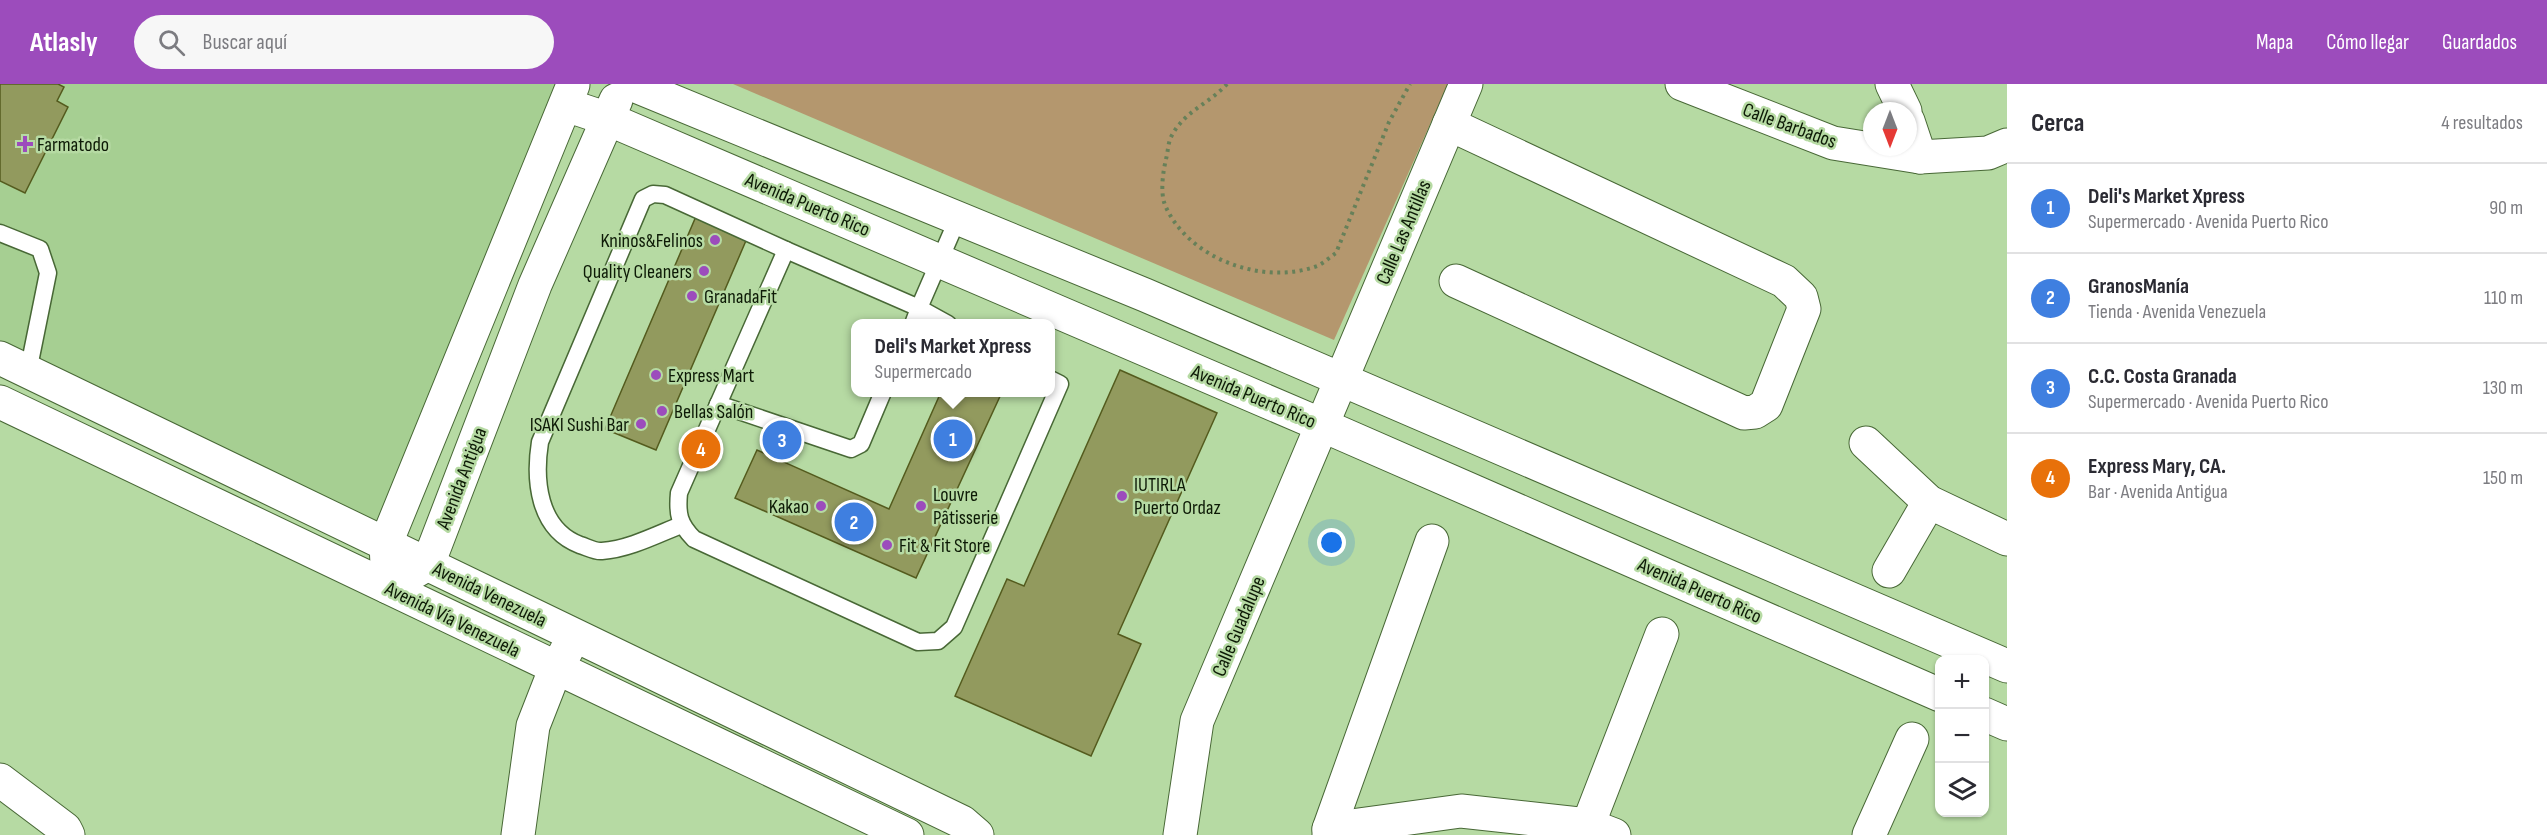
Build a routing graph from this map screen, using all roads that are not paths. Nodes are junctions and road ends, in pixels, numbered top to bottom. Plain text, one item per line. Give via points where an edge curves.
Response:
1 (622, 84) edge
2 (631, 84) edge
3 (1466, 84) edge
4 (1682, 84) edge
5 (1892, 84) edge
6 (570, 95) edge
7 (1901, 102) edge
8 (608, 119) junction
9 (1449, 124) junction
10 (2007, 146) edge
11 (1917, 148) edge
12 (1920, 157) junction
13 (958, 218) junction
14 (0, 233) edge
15 (786, 250) junction
16 (939, 260) junction
17 (1456, 281) dead end
18 (919, 308) junction
19 (915, 319) edge
20 (939, 319) edge
21 (14, 365) edge
22 (1340, 380) junction
23 (1055, 382) edge
24 (1055, 395) edge
25 (881, 397) edge
26 (1054, 397) edge
27 (0, 402) edge
28 (718, 404) junction
29 (1324, 426) junction
30 (1866, 443) dead end
31 (1929, 502) junction
32 (681, 525) junction
33 (2007, 539) edge
34 (1432, 541) dead end
35 (386, 543) junction
36 (428, 564) junction
37 (1889, 571) dead end
38 (388, 587) junction
39 (1662, 634) dead end
40 (574, 636) junction
41 (2007, 666) edge
42 (557, 669) junction
43 (1935, 693) edge
44 (1989, 716) edge
45 (2007, 724) edge
46 (1912, 739) dead end
47 (0, 780) edge
48 (1601, 830) edge
49 (1329, 832) edge
50 (68, 835) edge
51 (518, 835) edge
52 (907, 835) edge
53 (977, 835) edge
54 (1180, 835) edge
55 (1869, 835) edge

1 - 8 street, Avenida Antigua
2 - 13 street
3 - 9 street, Calle Las Antillas
4 - 12 street, Calle Barbados via 1833,143
5 - 7 street
6 - 8 street, Avenida Puerto Rico
6 - 35 street
8 - 16 street, Avenida Puerto Rico
8 - 36 street, Avenida Antigua via 535,285
9 - 17 street via 1784,281 1801,297 1804,309 1766,405 1744,413
9 - 22 street, Calle Las Antillas
10 - 12 street, Calle Barbados via 1988,153
11 - 12 street
13 - 16 lane
13 - 22 street
14 - 21 lane via 40,249 48,273
15 - 18 lane
15 - 28 lane
15 - 32 lane via 665,195 653,194 643,200 540,442 536,470 540,500 553,524 572,542 599,552
16 - 18 lane
16 - 29 street, Avenida Puerto Rico
18 - 19 lane
18 - 20 lane
21 - 35 street, Avenida Venezuela
22 - 29 street, Calle Las Antillas
22 - 41 street
23 - 24 lane via 1060,384
25 - 28 lane via 861,444 851,448
26 - 32 lane via 954,627 938,641 918,642 694,539
27 - 38 street, Avenida Vía Venezuela
28 - 32 lane via 679,493
29 - 43 street, Avenida Puerto Rico
29 - 54 street, Calle Guadalupe via 1197,721
30 - 31 street
31 - 33 street
31 - 37 street
34 - 49 street
35 - 36 street, Avenida Venezuela
35 - 38 street
36 - 38 street
36 - 40 street, Avenida Venezuela
38 - 42 street, Avenida Vía Venezuela
39 - 48 street
40 - 42 street
40 - 53 street, Avenida Venezuela via 962,822
42 - 51 street via 533,726
42 - 52 street, Avenida Vía Venezuela
44 - 45 street
46 - 55 street
47 - 50 street
48 - 49 street via 1461,811

